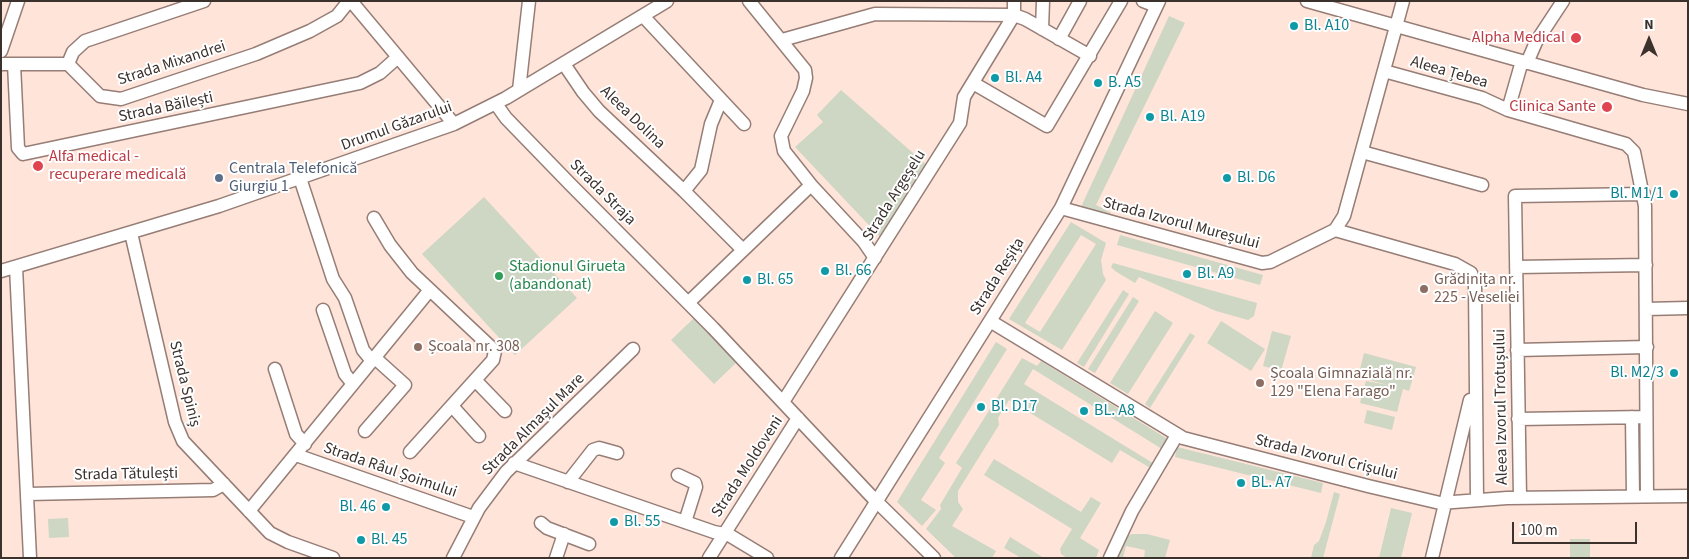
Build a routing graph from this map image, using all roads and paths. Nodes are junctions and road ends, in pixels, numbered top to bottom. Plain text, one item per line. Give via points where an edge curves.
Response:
1 (18, 1) edge
2 (204, 1) edge
3 (350, 1) edge
4 (529, 1) edge
5 (667, 1) edge
6 (749, 1) edge
7 (1014, 1) edge
8 (1042, 1) edge
9 (1080, 1) edge
10 (1121, 1) edge
11 (1143, 1) edge
12 (1308, 1) edge
13 (1403, 1) edge
14 (1563, 1) edge
15 (1158, 4) edge
16 (167, 7) edge
17 (875, 8) edge
18 (1014, 15) junction
19 (643, 16) junction
20 (1396, 26) junction
21 (1042, 29) junction
22 (1060, 39) junction
23 (782, 40) junction
24 (1, 51) edge
25 (1090, 56) junction
26 (398, 57) junction
27 (1524, 62) junction
28 (8, 64) edge
29 (68, 64) junction
30 (564, 64) junction
31 (1384, 71) junction
32 (973, 82) junction
33 (519, 90) junction
34 (721, 100) junction
35 (496, 104) junction
36 (1688, 104) edge
37 (1508, 110) junction
38 (454, 124) junction
39 (744, 124) dead end
40 (1362, 152) junction
41 (300, 178) junction
42 (811, 185) junction
43 (1482, 185) dead end
44 (684, 190) junction
45 (1644, 194) junction
46 (1061, 208) junction
47 (374, 218) dead end
48 (1335, 230) junction
49 (131, 233) junction
50 (743, 250) junction
51 (875, 258) junction
52 (1646, 265) junction
53 (16, 266) junction
54 (1516, 267) junction
55 (1, 271) edge
56 (429, 291) junction
57 (688, 302) junction
58 (1646, 308) junction
59 (1688, 308) edge
60 (323, 310) dead end
61 (990, 321) junction
62 (1646, 347) junction
63 (633, 349) dead end
64 (1517, 350) junction
65 (373, 360) junction
66 (275, 370) dead end
67 (475, 380) junction
68 (1474, 380) junction
69 (353, 384) junction
70 (783, 402) junction
71 (452, 406) junction
72 (504, 411) dead end
73 (1632, 417) junction
74 (1646, 417) junction
75 (798, 418) junction
76 (1518, 419) junction
77 (365, 431) dead end
78 (1177, 435) junction
79 (479, 436) dead end
80 (305, 444) junction
81 (410, 452) dead end
82 (617, 453) dead end
83 (296, 455) junction
84 (514, 464) junction
85 (678, 475) dead end
86 (568, 482) junction
87 (224, 484) junction
88 (28, 494) junction
89 (1633, 496) junction
90 (1647, 496) junction
91 (1688, 496) edge
92 (1520, 498) junction
93 (1477, 500) junction
94 (876, 502) junction
95 (1445, 503) junction
96 (249, 512) junction
97 (473, 517) junction
98 (541, 522) dead end
99 (685, 522) junction
100 (564, 534) junction
101 (724, 534) junction
102 (589, 544) dead end
103 (30, 558) edge
104 (333, 558) edge
105 (453, 558) edge
106 (556, 558) edge
107 (709, 558) edge
108 (767, 558) edge
109 (841, 558) edge
110 (934, 558) edge
111 (1110, 558) edge
112 (1432, 558) edge

1 - 24 street
2 - 16 street
3 - 26 street
3 - 29 street, Strada Mixandrei via 337,16 310,32 256,54 121,99 100,96
4 - 33 street
5 - 19 street, Drumul Găzarului
6 - 23 street
7 - 18 street
8 - 21 street
9 - 22 street
10 - 25 street
11 - 15 street
12 - 20 street
13 - 20 street
14 - 27 street
15 - 46 street, Strada Reșița
16 - 29 street via 85,41 73,52
17 - 18 street
17 - 23 street
18 - 21 street
18 - 32 street, Strada Argeșelu
19 - 30 street, Drumul Găzarului
19 - 34 street
20 - 27 street
20 - 31 street
21 - 22 street
22 - 25 street
23 - 42 street via 805,70 805,83 781,136 784,151
25 - 32 street via 1046,126
26 - 28 street, Strada Băilești via 360,83 23,154 18,148
26 - 38 street
27 - 36 street via 1666,101
27 - 37 street
28 - 29 street
30 - 33 street, Drumul Găzarului
30 - 44 street, Aleea Dolina via 599,111
31 - 37 street, Aleea Țebea via 1482,98
31 - 40 street
32 - 51 street, Strada Argeșelu via 962,102 960,123
33 - 35 street, Drumul Găzarului
34 - 39 street
34 - 44 street via 711,124 701,170
35 - 38 street, Drumul Găzarului
35 - 57 street, Strada Straja via 506,118
37 - 45 street, Aleea Țebea via 1626,144 1634,152
38 - 41 street, Drumul Găzarului
40 - 43 street
40 - 48 street via 1344,216
41 - 49 street, Drumul Găzarului
41 - 65 street via 333,279 345,298 363,350
42 - 50 street
42 - 51 street
44 - 50 street, Aleea Dolina
45 - 52 street, Aleea Țebea
45 - 54 street, Aleea Izvorul Trotușului via 1515,196
46 - 48 street, Strada Izvorul Mureșului via 1262,263
46 - 61 street, Strada Reșița
47 - 56 street via 398,256
48 - 68 street via 1455,264 1471,273 1475,285
49 - 53 street, Drumul Găzarului
49 - 87 street, Strada Spiniș via 178,432
50 - 57 street
51 - 70 street, Strada Argeșelu
52 - 54 street
52 - 58 street, Aleea Țebea
53 - 55 street, Drumul Găzarului
53 - 88 street
54 - 64 street, Aleea Izvorul Trotușului
56 - 65 street, Strada Râul Șoimului
56 - 67 street via 495,351 493,360
57 - 70 street, Strada Straja
58 - 59 street
58 - 62 street, Aleea Țebea
60 - 69 street via 343,370
61 - 78 street, Strada Izvorul Crișului
61 - 94 street, Strada Reșița
62 - 64 street
62 - 74 street, Aleea Țebea
63 - 84 street, Strada Almașul Mare
64 - 76 street, Aleea Izvorul Trotușului
65 - 69 street, Strada Râul Șoimului
65 - 77 street via 405,385
66 - 80 street via 296,434
67 - 71 street
67 - 72 street
68 - 93 street
68 - 95 street
69 - 80 street, Strada Râul Șoimului
70 - 75 street, Strada Straja
71 - 79 street
71 - 81 street
73 - 74 street
73 - 76 street
73 - 89 street
74 - 90 street, Aleea Țebea
75 - 94 street, Strada Straja
75 - 101 street, Strada Moldoveni
76 - 92 street, Aleea Izvorul Trotușului
78 - 95 street, Strada Izvorul Crișului
78 - 111 street via 1132,511
80 - 83 street, Strada Râul Șoimului
82 - 86 street via 599,448 593,450
83 - 96 street, Strada Râul Șoimului
83 - 97 street, Strada Râul Șoimului
84 - 86 street, Strada Moldoveni
84 - 97 street, Strada Almașul Mare
85 - 99 street, Strada Moldoveni via 695,483 696,487
86 - 99 street, Strada Moldoveni
87 - 88 street, Strada Tătulești via 213,490
87 - 96 street, Strada Spiniș
88 - 103 street
89 - 90 street, Strada Izvorul Crișului
89 - 92 street, Strada Izvorul Crișului
90 - 91 street, Strada Izvorul Crișului
92 - 93 street, Strada Izvorul Crișului
93 - 95 street, Strada Izvorul Crișului
94 - 109 street, Strada Reșița
94 - 110 street, Strada Straja
95 - 112 street
96 - 104 street, Strada Spiniș via 278,538
97 - 105 street, Strada Almașul Mare
98 - 100 street via 547,528
99 - 101 street, Strada Moldoveni
100 - 102 street
100 - 106 street
101 - 107 street, Strada Moldoveni
101 - 108 street via 733,536

